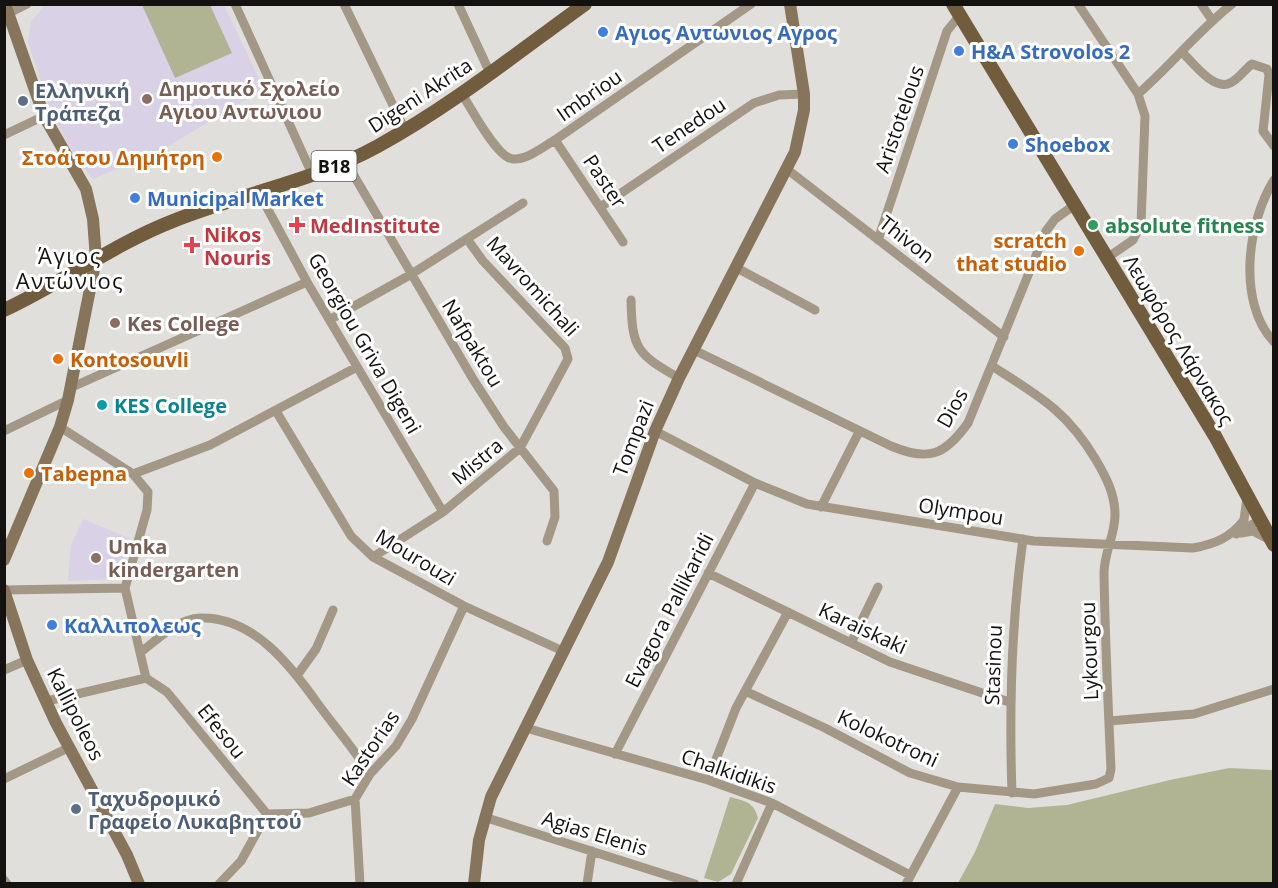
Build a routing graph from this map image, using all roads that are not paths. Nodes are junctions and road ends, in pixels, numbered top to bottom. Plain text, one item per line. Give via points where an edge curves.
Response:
1 (27, 4) edge
2 (235, 4) edge
3 (344, 4) edge
4 (458, 4) edge
5 (585, 4) edge
6 (751, 4) edge
7 (1078, 4) edge
8 (1201, 4) edge
9 (1232, 4) edge
10 (789, 5) edge
11 (571, 9) edge
12 (6, 10) edge
13 (957, 10) edge
14 (1212, 21) junction
15 (1182, 54) junction
16 (490, 73) junction
17 (462, 94) junction
18 (804, 94) junction
19 (1138, 94) junction
20 (44, 116) junction
21 (405, 130) junction
22 (4, 135) edge
23 (555, 140) junction
24 (1274, 146) edge
25 (346, 162) junction
26 (788, 170) junction
27 (312, 174) junction
28 (1274, 180) edge
29 (258, 191) junction
30 (523, 203) dead end
31 (1076, 204) junction
32 (602, 206) junction
33 (467, 239) junction
34 (878, 240) junction
35 (623, 242) dead end
36 (1107, 258) junction
37 (96, 259) junction
38 (737, 268) junction
39 (410, 274) junction
40 (307, 282) junction
41 (4, 300) edge
42 (631, 300) dead end
43 (4, 310) edge
44 (815, 310) dead end
45 (331, 319) junction
46 (1004, 337) junction
47 (1274, 342) edge
48 (694, 350) junction
49 (568, 358) joint
50 (992, 366) junction
51 (357, 367) junction
52 (679, 378) junction
53 (69, 394) junction
54 (276, 411) junction
55 (60, 427) junction
56 (4, 431) edge
57 (655, 432) junction
58 (859, 432) junction
59 (520, 448) junction
60 (133, 474) junction
61 (755, 483) junction
62 (1247, 496) junction
63 (821, 507) junction
64 (443, 512) junction
65 (1260, 520) junction
66 (1238, 533) junction
67 (1023, 539) junction
68 (1223, 540) junction
69 (547, 541) dead end
70 (1111, 543) junction
71 (1273, 543) edge
72 (373, 557) junction
73 (4, 560) edge
74 (708, 573) junction
75 (878, 587) dead end
76 (125, 588) junction
77 (4, 590) edge
78 (464, 606) junction
79 (333, 610) dead end
80 (788, 612) junction
81 (851, 643) junction
82 (141, 652) junction
83 (565, 652) junction
84 (27, 660) junction
85 (4, 670) edge
86 (298, 674) junction
87 (146, 678) junction
88 (1274, 689) edge
89 (745, 691) junction
90 (47, 701) junction
91 (1009, 702) junction
92 (1109, 721) junction
93 (526, 728) junction
94 (70, 747) junction
95 (615, 754) junction
96 (1111, 759) joint
97 (370, 774) junction
98 (4, 779) edge
99 (708, 780) junction
100 (958, 787) junction
101 (1012, 793) junction
102 (355, 799) junction
103 (772, 803) junction
104 (267, 814) junction
105 (484, 817) junction
106 (591, 851) junction
107 (908, 879) edge
108 (139, 884) edge
109 (219, 884) edge
110 (360, 884) edge
111 (474, 884) edge
112 (587, 884) edge
113 (695, 884) edge
114 (736, 884) edge

1 - 12 street
2 - 27 street
3 - 21 street
4 - 16 street
5 - 11 main road, Digeni Akrita / B18
6 - 23 street, Imbriou
7 - 19 street
8 - 14 street
9 - 14 street
10 - 18 street, Tompazi
11 - 16 main road, Digeni Akrita / B18
12 - 20 street
13 - 31 main road, Λεωφόρος Λάρνακος
13 - 34 street, Aristotelous
14 - 15 street
15 - 19 street
15 - 24 street via 1221,84 1232,83 1252,64 1267,69 1263,131
16 - 17 main road, Digeni Akrita / B18
17 - 21 main road, Digeni Akrita / B18
17 - 23 street, Imbriou via 496,147 509,158 529,155
18 - 26 street, Tompazi via 801,130
18 - 32 street, Tenedou via 779,94 754,103
19 - 36 street via 1145,116 1141,224 1133,240
20 - 22 street
20 - 37 street via 86,189
21 - 25 main road, Digeni Akrita / B18
23 - 32 street, Paster
25 - 27 main road, Digeni Akrita / B18
25 - 39 street, Nafpaktou
26 - 34 street, Thivon
26 - 38 street, Tompazi
27 - 29 main road, Digeni Akrita / B18
28 - 47 street via 1259,213 1250,289 1255,314
29 - 37 main road, Digeni Akrita / B18 via 174,220
29 - 40 street, Georgiou Griva Digeni
30 - 33 street
31 - 36 main road, Λεωφόρος Λάρνακος
31 - 46 street, Dios via 1046,231
32 - 35 street, Paster
33 - 39 street
33 - 49 street, Mavromichali via 566,348
34 - 46 street, Thivon
36 - 62 main road, Λεωφόρος Λάρνακος
37 - 41 main road, B18
37 - 43 main road, B18
37 - 53 street
38 - 44 street
38 - 48 street, Tompazi
39 - 45 street
39 - 59 street, Nafpaktou via 485,399
40 - 45 street, Georgiou Griva Digeni
40 - 53 street
42 - 52 street via 632,331 638,346 654,364
45 - 51 street, Georgiou Griva Digeni
46 - 50 street, Dios
48 - 52 street, Tompazi
48 - 58 street, Dios
49 - 59 street, Mistra
50 - 58 street, Dios via 968,423 952,444 939,451 917,455
50 - 70 street, Lykourgou via 1047,401 1082,436 1108,481 1113,498 1115,524
51 - 54 street
51 - 64 street, Georgiou Griva Digeni
52 - 57 street, Tompazi
53 - 55 street
53 - 56 street
54 - 60 street via 210,445
54 - 72 street, Mourouzi via 351,536
55 - 60 street
55 - 73 street
57 - 61 street, Olympou
57 - 83 street, Tompazi via 608,562
58 - 63 street
59 - 64 street, Mistra
59 - 69 street, Nafpaktou via 554,491 555,517
60 - 76 street via 149,499
61 - 63 street, Olympou
61 - 74 street, Evagora Pallikaridi
62 - 65 main road, Λεωφόρος Λάρνακος
62 - 68 street, Olympou via 1244,520
63 - 67 street, Olympou
64 - 72 street, Mistra
65 - 66 street
65 - 71 main road, Λεωφόρος Λάρνακος
66 - 68 street
66 - 71 street via 1253,531
67 - 70 street, Olympou
67 - 91 street, Stasinou via 1014,604
68 - 70 street, Olympou via 1193,548
70 - 92 street, Lykourgou via 1104,570
72 - 78 street, Mourouzi
74 - 80 street, Karaiskaki
74 - 95 street, Evagora Pallikaridi
75 - 81 street
76 - 77 street
76 - 82 street
77 - 84 street, Kallipoleos
78 - 83 street, Mourouzi
78 - 97 street, Kastorias via 412,719 396,746
79 - 86 street via 316,649
80 - 81 street, Karaiskaki
80 - 89 street
81 - 91 street, Karaiskaki via 890,662
82 - 86 street via 179,624 199,618 218,620 244,630
82 - 87 street
83 - 93 street, Tompazi
84 - 85 street
84 - 90 street, Kallipoleos
86 - 97 street
87 - 90 street
87 - 104 street, Efesou via 167,692
88 - 92 street via 1194,714
89 - 99 street
89 - 100 street, Kolokotroni via 910,773
90 - 94 street, Kallipoleos
91 - 101 street, Stasinou
92 - 96 street, Lykourgou
93 - 95 street, Chalkidikis
93 - 105 street, Tompazi
94 - 98 street
94 - 108 street, Kallipoleos
95 - 99 street, Chalkidikis
96 - 101 street, Kolokotroni via 1105,782 1058,792
97 - 102 street, Kastorias
99 - 103 street, Chalkidikis
100 - 101 street, Kolokotroni
100 - 107 street
102 - 104 street via 309,813
102 - 110 street, Kastorias
103 - 107 street, Chalkidikis
103 - 114 street
104 - 109 street via 241,861
105 - 106 street, Agias Elenis
105 - 111 street, Tompazi
106 - 112 street
106 - 113 street, Agias Elenis

